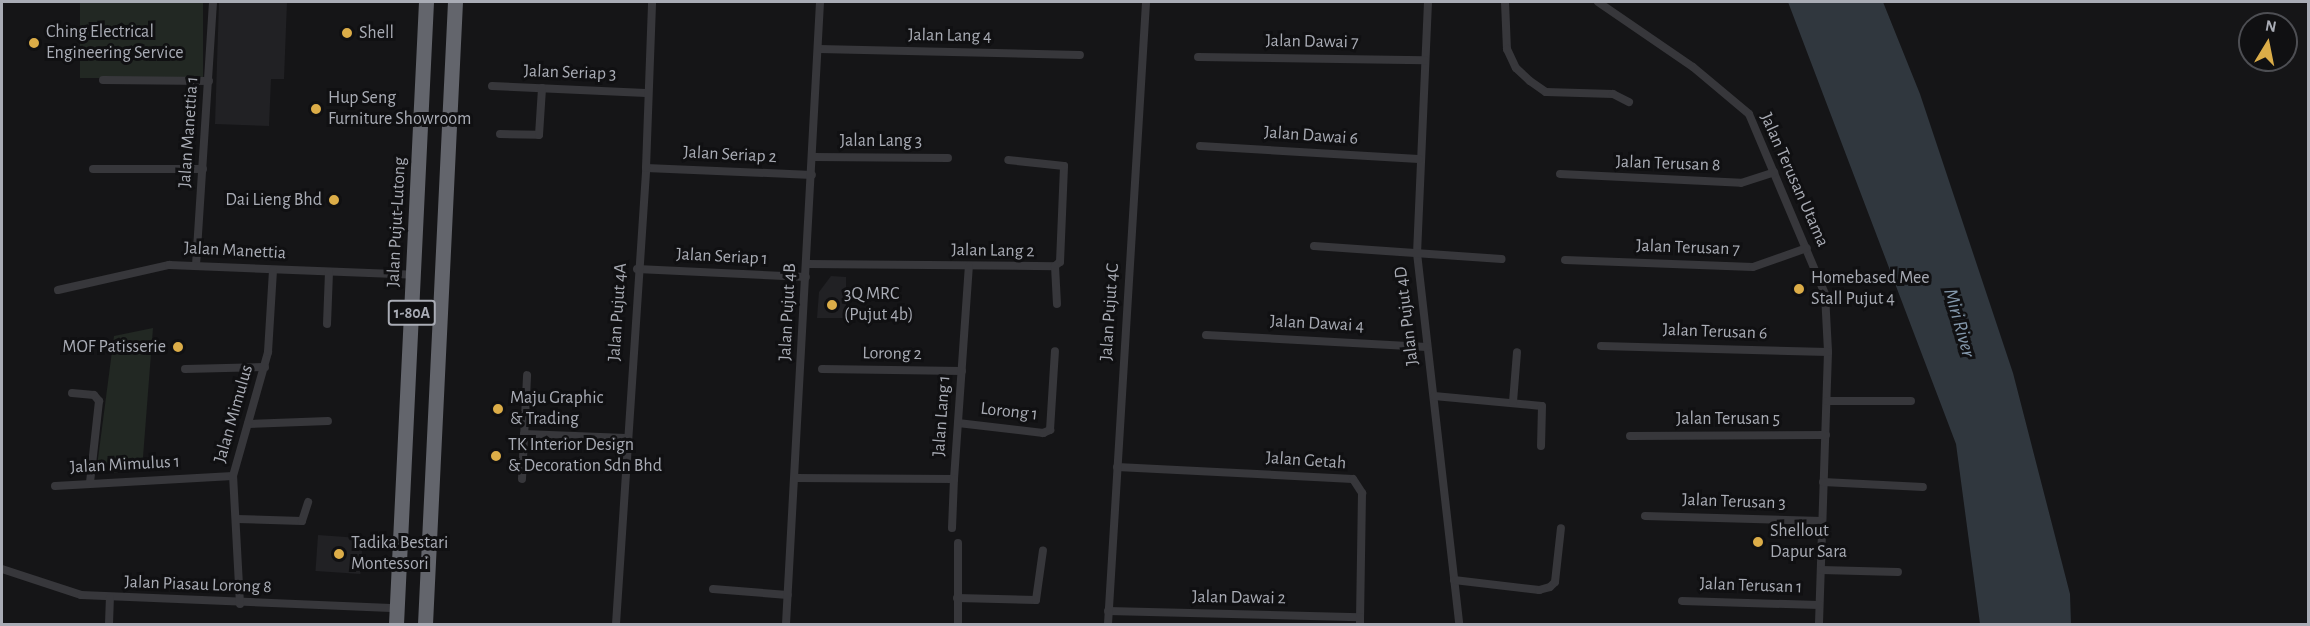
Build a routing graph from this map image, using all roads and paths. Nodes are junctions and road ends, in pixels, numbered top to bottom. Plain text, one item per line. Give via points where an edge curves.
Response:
1 (213, 2) edge
2 (426, 2) edge
3 (455, 2) edge
4 (652, 2) edge
5 (819, 2) edge
6 (1146, 2) edge
7 (1428, 2) edge
8 (1505, 2) edge
9 (1598, 2) edge
10 (1616, 6) edge
11 (819, 49) junction
12 (1080, 55) dead end
13 (1198, 57) dead end
14 (1425, 60) junction
15 (103, 81) dead end
16 (209, 81) junction
17 (492, 86) dead end
18 (542, 88) junction
19 (646, 93) junction
20 (1629, 102) dead end
21 (500, 134) dead end
22 (1200, 146) dead end
23 (813, 157) junction
24 (948, 158) dead end
25 (1419, 159) junction
26 (1008, 160) dead end
27 (646, 168) junction
28 (93, 169) dead end
29 (203, 170) junction
30 (1774, 172) junction
31 (1560, 174) dead end
32 (812, 175) junction
33 (1314, 246) dead end
34 (1807, 248) junction
35 (1417, 254) junction
36 (1502, 259) dead end
37 (1565, 260) dead end
38 (807, 264) junction
39 (196, 265) junction
40 (1055, 266) junction
41 (969, 267) junction
42 (637, 269) junction
43 (273, 270) junction
44 (329, 272) junction
45 (414, 275) junction
46 (806, 277) junction
47 (58, 290) dead end
48 (1057, 304) dead end
49 (327, 324) dead end
50 (1206, 335) dead end
51 (1601, 346) dead end
52 (1427, 347) junction
53 (1055, 351) dead end
54 (1517, 352) dead end
55 (1828, 352) junction
56 (265, 367) junction
57 (185, 369) dead end
58 (822, 369) dead end
59 (962, 371) junction
60 (527, 375) dead end
61 (72, 393) dead end
62 (1434, 396) junction
63 (1827, 400) junction
64 (1911, 401) dead end
65 (1513, 402) junction
66 (328, 421) dead end
67 (958, 423) junction
68 (248, 424) junction
69 (524, 434) junction
70 (1826, 435) junction
71 (1630, 436) dead end
72 (626, 438) junction
73 (1541, 446) dead end
74 (1117, 467) junction
75 (233, 476) junction
76 (795, 478) junction
77 (522, 479) dead end
78 (954, 479) junction
79 (90, 482) junction
80 (1823, 482) junction
81 (56, 486) dead end
82 (1923, 487) dead end
83 (308, 502) dead end
84 (1645, 516) dead end
85 (237, 519) junction
86 (1822, 521) junction
87 (952, 528) dead end
88 (1561, 528) dead end
89 (958, 543) dead end
90 (1043, 550) dead end
91 (2, 569) edge
92 (1821, 570) junction
93 (1898, 572) dead end
94 (1454, 579) junction
95 (713, 589) dead end
96 (788, 595) junction
97 (110, 598) junction
98 (957, 598) junction
99 (1682, 601) dead end
100 (240, 604) junction
101 (1819, 605) junction
102 (397, 608) junction
103 (1108, 611) junction
104 (1360, 621) edge
105 (109, 624) edge
106 (396, 624) edge
107 (425, 624) edge
108 (616, 624) edge
109 (786, 624) edge
110 (958, 624) edge
111 (1108, 624) edge
112 (1459, 624) edge
113 (1819, 624) edge

1 - 16 street, Jalan Manettia 1
2 - 45 highway, Jalan Pujut-Lutong / 1-80A
3 - 107 highway
4 - 19 street, Jalan Pujut 4A
5 - 11 street, Jalan Pujut 4B
6 - 74 street, Jalan Pujut 4C
7 - 14 street, Jalan Pujut 4D
8 - 20 street via 1507,49 1516,68 1530,81 1546,92 1613,94
9 - 10 street, Jalan Terusan Utama
10 - 30 street, Jalan Terusan Utama via 1734,98 1749,114
11 - 12 street, Jalan Lang 4
11 - 23 street, Jalan Pujut 4B
13 - 14 street, Jalan Dawai 7
14 - 25 street, Jalan Pujut 4D
15 - 16 street
16 - 29 street, Jalan Manettia 1
17 - 18 street, Jalan Seriap 3
18 - 19 street, Jalan Seriap 3
18 - 21 street via 539,135
19 - 27 street, Jalan Pujut 4A
22 - 25 street, Jalan Dawai 6
23 - 24 street, Jalan Lang 3
23 - 32 street, Jalan Pujut 4B
25 - 35 street, Jalan Pujut 4D
26 - 40 street, Jalan Lang 2 via 1064,166 1060,262
27 - 32 street, Jalan Seriap 2
27 - 42 street, Jalan Pujut 4A
28 - 29 street
29 - 39 street, Jalan Manettia 1
30 - 31 street, Jalan Terusan 8 via 1742,183
30 - 34 street, Jalan Terusan Utama
32 - 38 street, Jalan Pujut 4B
33 - 35 street
34 - 37 street, Jalan Terusan 7 via 1753,267
34 - 55 street, Jalan Terusan Utama via 1825,294
35 - 36 street
35 - 52 street, Jalan Pujut 4D
38 - 41 street, Jalan Lang 2
38 - 46 street, Jalan Pujut 4B
39 - 43 street, Jalan Manettia
39 - 47 street, Jalan Manettia via 169,264
40 - 41 street, Jalan Lang 2
40 - 48 street
41 - 59 street, Jalan Lang 1
42 - 46 street, Jalan Seriap 1
42 - 72 street, Jalan Pujut 4A
43 - 44 street, Jalan Manettia
43 - 56 street, Jalan Mimulus
44 - 45 street, Jalan Manettia
44 - 49 street
45 - 102 highway, Jalan Pujut-Lutong / 1-80A
46 - 76 street, Jalan Pujut 4B
50 - 52 street, Jalan Dawai 4
51 - 55 street, Jalan Terusan 6
52 - 62 street, Jalan Pujut 4D
53 - 67 street, Lorong 1 via 1050,430 1042,433
54 - 65 street
55 - 63 street, Jalan Terusan Utama
56 - 57 street
56 - 68 street, Jalan Mimulus
58 - 59 street, Lorong 2
59 - 67 street, Jalan Lang 1
60 - 69 street
61 - 79 street via 94,395 99,401
62 - 65 street
62 - 94 street, Jalan Pujut 4D
63 - 64 street
63 - 70 street, Jalan Terusan Utama
65 - 73 street via 1542,406
66 - 68 street
67 - 78 street, Jalan Lang 1
68 - 75 street, Jalan Mimulus
69 - 72 street
69 - 77 street
70 - 71 street, Jalan Terusan 5
70 - 80 street, Jalan Terusan Utama
72 - 108 street, Jalan Pujut 4A
74 - 103 street, Jalan Pujut 4C
74 - 104 street, Jalan Getah via 1353,479 1362,493
75 - 79 street, Jalan Mimulus 1
75 - 85 street, Jalan Mimulus
76 - 78 street, Jalan Lang 1
76 - 96 street, Jalan Pujut 4B
78 - 87 street
79 - 81 street, Jalan Mimulus 1
80 - 82 street
80 - 86 street, Jalan Terusan Utama
83 - 85 street via 302,521
84 - 86 street, Jalan Terusan 3
85 - 100 street, Jalan Mimulus
86 - 92 street, Jalan Terusan Utama
88 - 94 street via 1555,582 1550,587 1539,590
89 - 98 street
90 - 98 street via 1036,600
91 - 97 street, Jalan Piasau Lorong 8 via 62,591
92 - 93 street
92 - 101 street, Jalan Terusan Utama
94 - 112 street, Jalan Pujut 4D
95 - 96 street
96 - 109 street, Jalan Pujut 4B
97 - 100 street, Jalan Piasau Lorong 8
97 - 105 street
98 - 110 street
99 - 101 street, Jalan Terusan 1
100 - 102 street, Jalan Piasau Lorong 8
101 - 113 street, Jalan Terusan Utama
102 - 106 highway, Jalan Pujut-Lutong / 1-80A
103 - 104 street, Jalan Dawai 2
103 - 111 street, Jalan Pujut 4C

